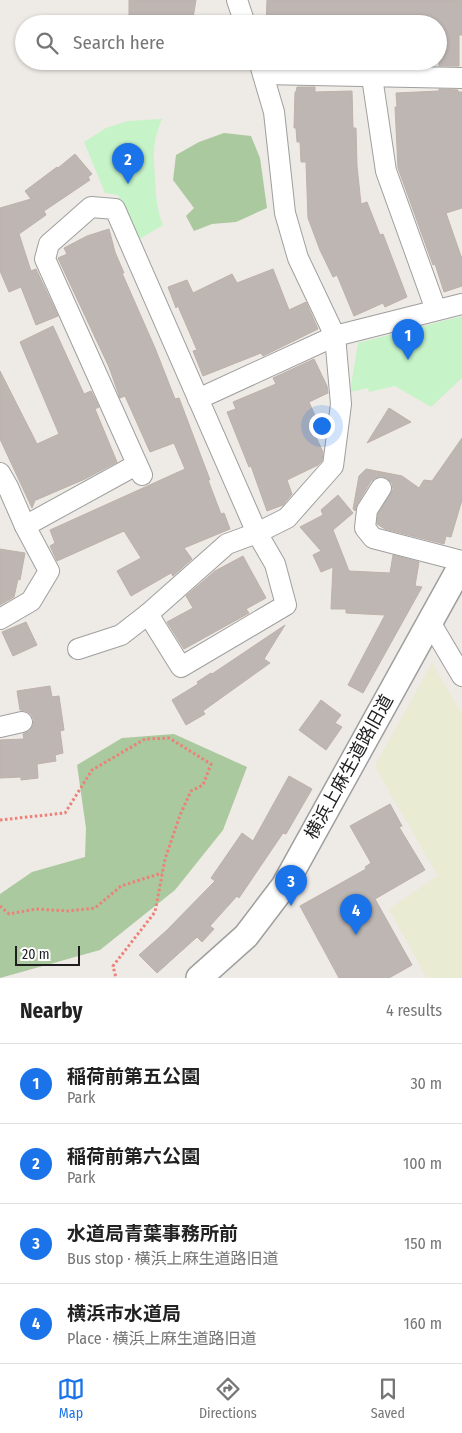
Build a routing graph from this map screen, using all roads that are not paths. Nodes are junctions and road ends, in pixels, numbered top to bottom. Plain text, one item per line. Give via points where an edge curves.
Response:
1 (237, 0) edge
2 (242, 15) edge
3 (262, 70) edge
4 (286, 70) edge
5 (372, 77) junction
6 (462, 78) edge
7 (462, 304) edge
8 (436, 310) junction
9 (335, 336) junction
10 (198, 399) junction
11 (0, 473) edge
12 (381, 488) dead end
13 (25, 526) junction
14 (257, 533) junction
15 (462, 562) edge
16 (148, 614) junction
17 (0, 620) edge
18 (430, 622) junction
19 (78, 649) dead end
20 (462, 676) edge
21 (22, 722) dead end
22 (0, 727) edge
23 (205, 976) edge

1 - 2 street
3 - 9 street via 274,112 286,213 298,258
4 - 5 street
5 - 6 street
5 - 8 street via 386,171
7 - 8 street
8 - 9 street
9 - 10 street
9 - 14 street via 341,404 333,466 287,518
10 - 13 street via 115,209 91,207 49,244 45,259 139,470
10 - 14 street
11 - 13 street
12 - 15 street via 367,510 365,528 373,538
13 - 17 street via 49,571 31,601
14 - 16 street via 227,544
14 - 16 street via 275,564 286,605 181,667
15 - 18 street, 横浜上麻生道路旧道
16 - 19 street via 121,635
18 - 20 street
18 - 23 street, 横浜上麻生道路旧道 via 284,886 246,936
21 - 22 street

